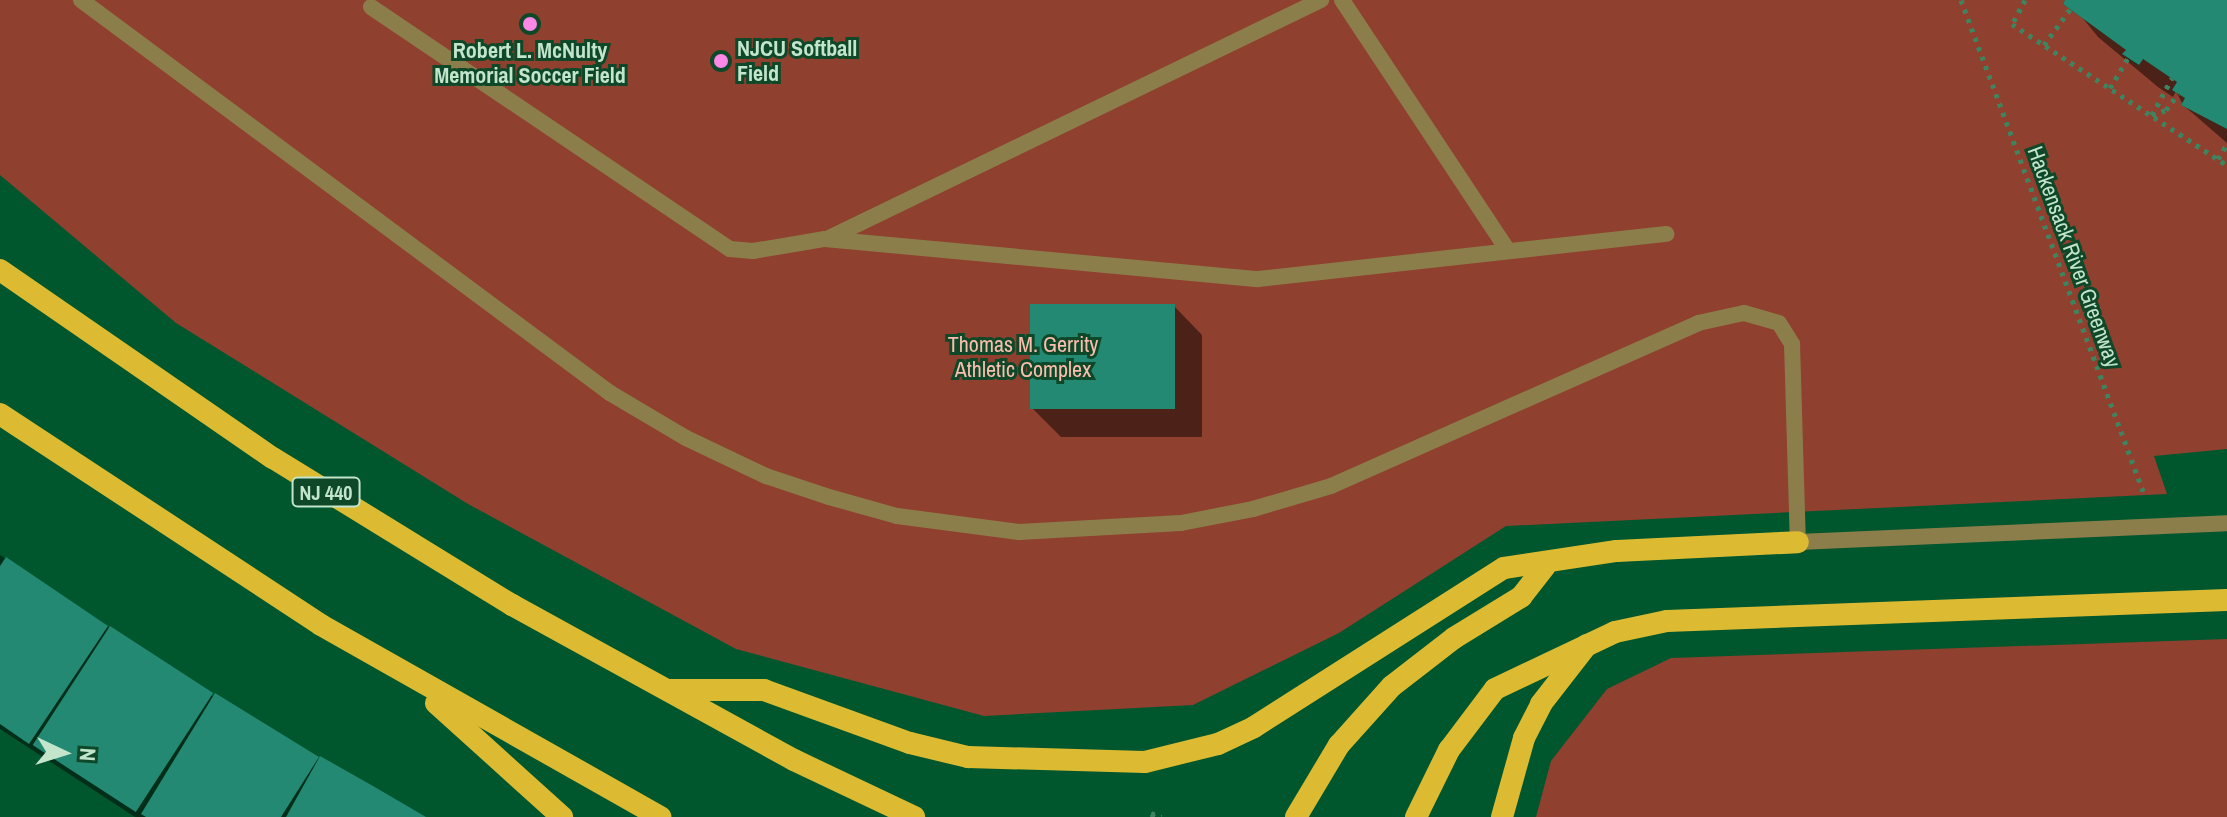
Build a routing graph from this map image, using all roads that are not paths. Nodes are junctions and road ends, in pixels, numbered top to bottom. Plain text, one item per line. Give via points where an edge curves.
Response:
1 (81, 0) edge
2 (1321, 0) edge
3 (1342, 0) edge
4 (371, 7) dead end
5 (1667, 234) dead end
6 (825, 239) junction
7 (1508, 251) junction
8 (0, 270) edge
9 (0, 414) edge
10 (2227, 523) edge
11 (1798, 542) junction
12 (1545, 566) junction
13 (2227, 600) edge
14 (1589, 643) junction
15 (405, 676) junction
16 (668, 690) junction
17 (562, 817) edge
18 (660, 817) edge
19 (914, 817) edge
20 (1296, 817) edge
21 (1416, 817) edge
22 (1502, 817) edge

1 - 11 street via 610,393 686,438 766,476 829,497 897,516 1019,532 1181,523 1253,509 1331,486 1698,323 1744,313 1779,323 1792,344
2 - 6 street
3 - 7 street
4 - 6 street via 713,240 753,251
5 - 7 street
6 - 7 street via 1258,279
8 - 16 highway, NJ 440 via 187,402 358,513
9 - 15 highway via 153,518
10 - 11 street
11 - 12 highway via 1617,551
12 - 16 highway via 1504,568 1254,727 1218,744 1145,762 968,757 910,743 764,690
12 - 20 highway via 1521,597 1454,638 1392,686 1339,745
13 - 14 highway via 1667,621
14 - 21 highway via 1495,689 1449,750
14 - 22 highway via 1541,704 1524,738
15 - 17 highway
15 - 18 highway
16 - 19 highway, NJ 440 via 794,760

